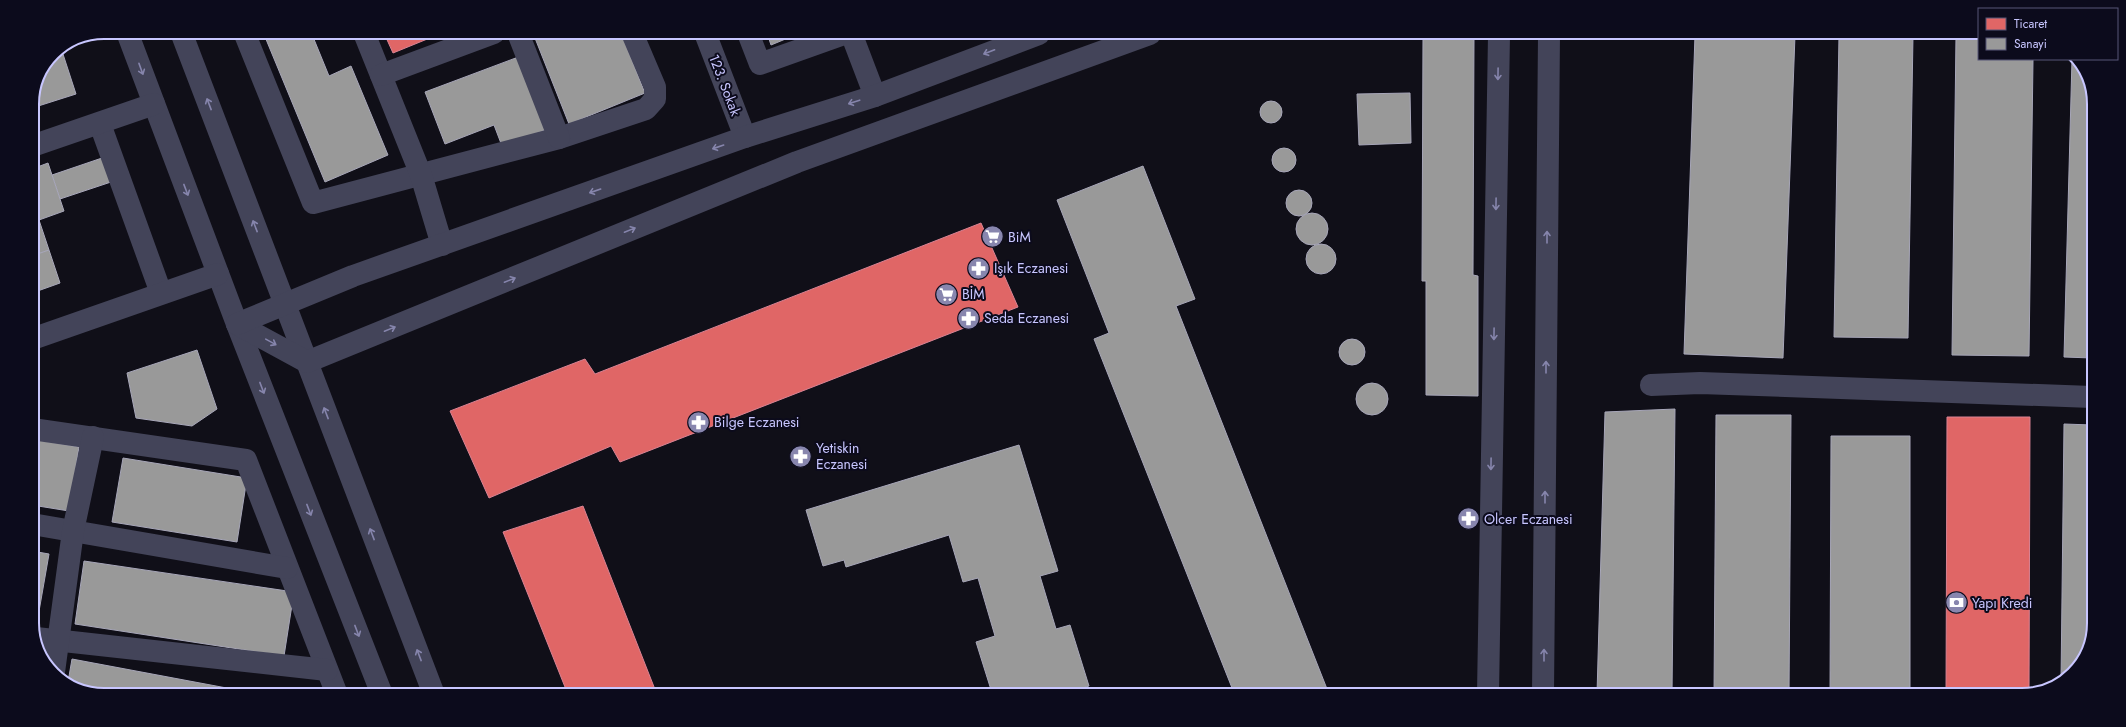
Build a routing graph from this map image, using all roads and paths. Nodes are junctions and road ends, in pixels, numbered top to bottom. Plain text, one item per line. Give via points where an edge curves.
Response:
1 (130, 39) edge
2 (184, 39) edge
3 (247, 39) edge
4 (367, 39) edge
5 (478, 39) edge
6 (520, 39) edge
7 (635, 39) edge
8 (707, 39) edge
9 (750, 39) edge
10 (830, 39) edge
11 (853, 39) edge
12 (1026, 39) edge
13 (1136, 39) edge
14 (1499, 39) edge
15 (1549, 39) edge
16 (381, 75) junction
17 (875, 96) junction
18 (154, 104) junction
19 (100, 124) junction
20 (559, 138) junction
21 (745, 138) junction
22 (39, 144) edge
23 (421, 175) junction
24 (442, 245) junction
25 (218, 274) junction
26 (161, 294) junction
27 (286, 303) junction
28 (237, 324) junction
29 (39, 337) edge
30 (307, 362) junction
31 (1651, 385) dead end
32 (2087, 396) edge
33 (39, 430) edge
34 (93, 437) junction
35 (39, 525) edge
36 (73, 531) junction
37 (287, 568) junction
38 (41, 639) edge
39 (59, 642) junction
40 (55, 666) edge
41 (327, 670) junction
42 (334, 688) edge
43 (378, 688) edge
44 (431, 688) edge
45 (1488, 688) edge
46 (1543, 688) edge

1 -> 18 street
27 -> 2 street
3 - 23 street via 313,204
4 - 16 street
5 - 16 street
6 - 20 street
7 - 20 street via 655,87 656,93 651,105 646,109
8 - 21 street, 123. Sokak
9 - 10 street via 760,64
11 - 17 street
12 -> 17 street
30 -> 13 street via 797,162
14 -> 45 street
46 -> 15 street
16 - 23 street
17 -> 21 street
18 - 19 street
18 -> 25 street
19 - 22 street
19 - 26 street
20 - 23 street
21 -> 24 street
23 - 24 street
24 - 27 street
25 - 26 street
25 - 28 street
26 - 29 street
27 - 28 street
27 - 30 street
28 -> 30 street
28 -> 43 street
44 -> 30 street
31 - 32 street via 1700,383
33 - 34 street
34 - 36 street
34 - 37 street via 246,460
35 - 36 street
36 - 37 street
36 - 39 street
37 - 41 street
38 - 39 street
39 - 40 street
39 - 41 street
41 - 42 street

